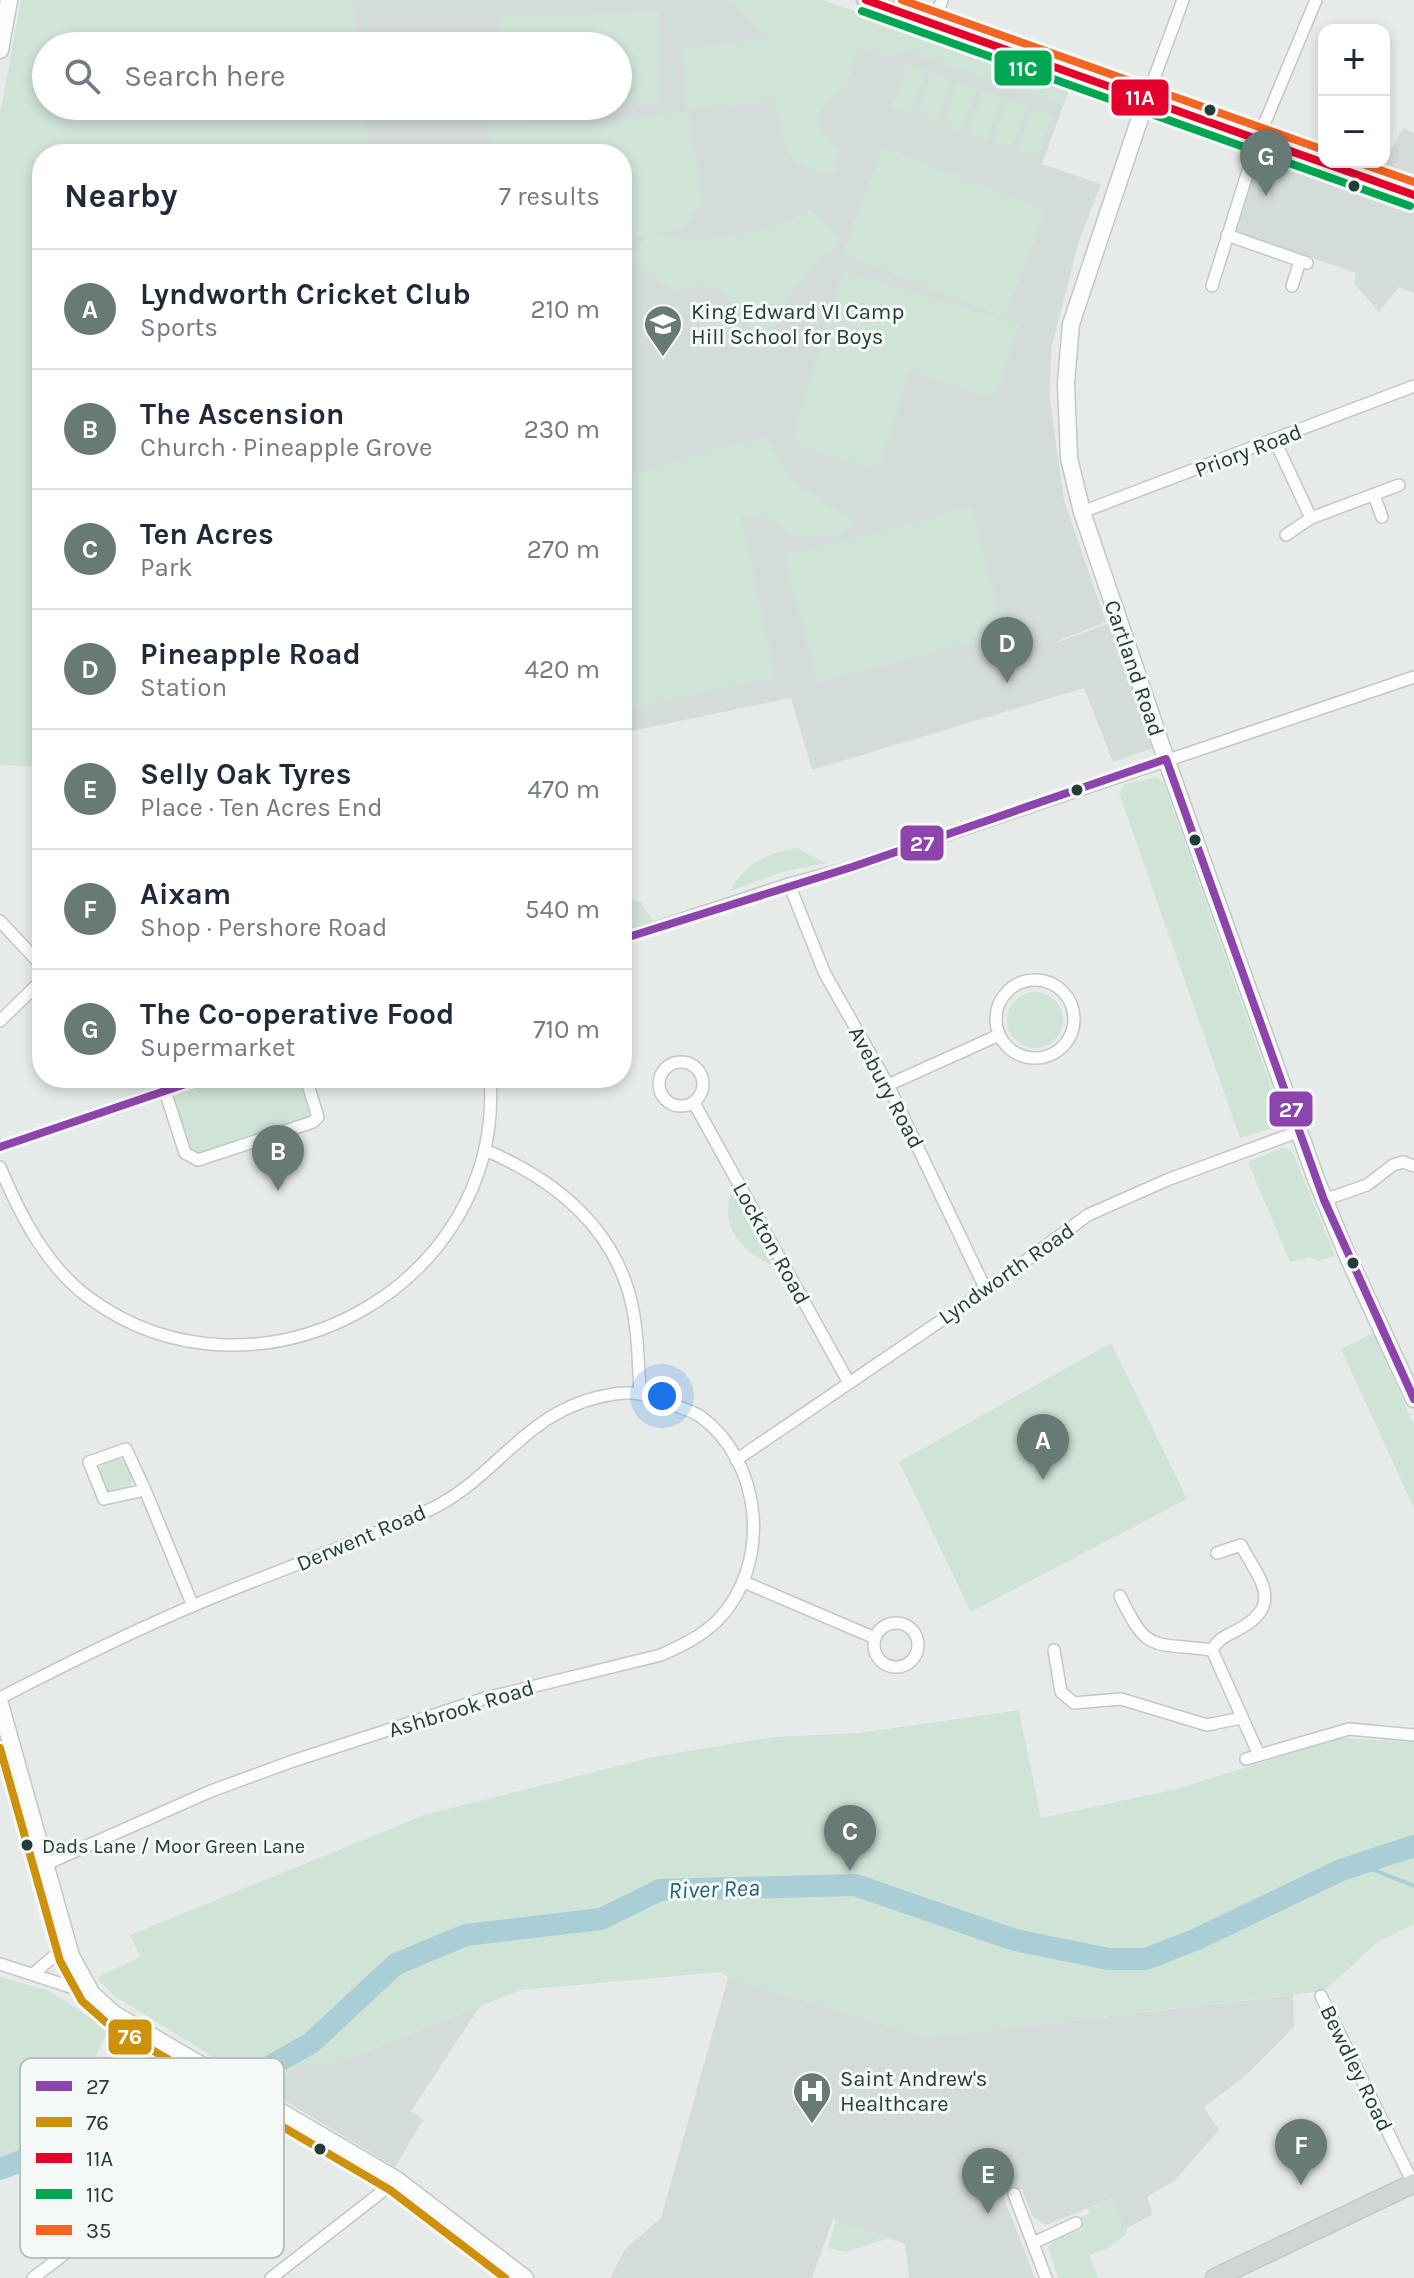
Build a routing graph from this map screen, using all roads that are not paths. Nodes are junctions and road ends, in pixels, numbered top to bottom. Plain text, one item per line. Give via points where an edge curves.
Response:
1 (9, 0) edge
2 (866, 0) edge
3 (942, 0) edge
4 (1183, 0) edge
5 (1316, 0) edge
6 (933, 24) junction
7 (0, 50) edge
8 (1146, 100) junction
9 (1258, 139) junction
10 (1414, 195) edge
11 (1227, 235) junction
12 (1212, 286) dead end
13 (1292, 286) dead end
14 (1414, 386) edge
15 (1275, 441) junction
16 (1399, 485) dead end
17 (1374, 495) junction
18 (1082, 512) junction
19 (1382, 517) dead end
20 (1311, 518) junction
21 (1286, 535) dead end
22 (1414, 677) edge
23 (1166, 759) junction
24 (789, 884) junction
25 (0, 921) edge
26 (632, 935) edge
27 (32, 955) edge
28 (32, 990) edge
29 (0, 1021) edge
30 (999, 1035) junction
31 (888, 1085) junction
32 (174, 1088) edge
33 (309, 1088) edge
34 (489, 1088) edge
35 (165, 1091) junction
36 (694, 1103) junction
37 (1300, 1131) junction
38 (0, 1147) edge
39 (485, 1150) junction
40 (1414, 1166) edge
41 (0, 1167) edge
42 (1324, 1200) junction
43 (986, 1290) junction
44 (849, 1383) junction
45 (640, 1392) junction
46 (1414, 1399) edge
47 (736, 1460) junction
48 (145, 1490) junction
49 (1217, 1553) dead end
50 (744, 1582) junction
51 (1120, 1596) dead end
52 (193, 1606) junction
53 (875, 1638) junction
54 (1054, 1650) dead end
55 (1212, 1650) junction
56 (0, 1698) edge
57 (0, 1704) edge
58 (1241, 1718) junction
59 (1414, 1735) edge
60 (1259, 1755) junction
61 (1246, 1759) dead end
62 (44, 1865) junction
63 (68, 1944) junction
64 (0, 1964) edge
65 (33, 1974) junction
66 (92, 1994) junction
67 (1321, 1996) dead end
68 (188, 2058) edge
69 (284, 2115) edge
70 (397, 2180) junction
71 (1413, 2183) edge
72 (1014, 2194) dead end
73 (1076, 2223) dead end
74 (1033, 2243) junction
75 (58, 2258) edge
76 (33, 2278) edge
77 (271, 2278) edge
78 (525, 2278) edge
79 (1046, 2278) edge
80 (1216, 2278) edge

1 - 7 street
2 - 6 main road
3 - 6 street
4 - 8 street
5 - 9 street
6 - 8 main road
8 - 9 main road
8 - 18 street, Cartland Road via 1071,324 1067,436
9 - 10 main road
9 - 11 street
11 - 12 street
11 - 13 street via 1304,262
14 - 15 street, Priory Road
15 - 18 street, Priory Road
15 - 20 street
16 - 17 street
17 - 19 street
17 - 20 street
18 - 23 street, Cartland Road
20 - 21 street
22 - 23 street
23 - 24 street
23 - 37 street, Cartland Road
24 - 26 street
24 - 31 street, Avebury Road via 825,974
25 - 27 street
28 - 29 street
30 - 30 street via 996,1011 1019,984 1042,981 1064,993 1070,1003 1074,1015 1069,1039 1051,1055 1027,1058
30 - 31 street
31 - 43 street, Avebury Road
32 - 35 street
33 - 35 street via 318,1117 313,1122 198,1160 185,1153
34 - 39 street
35 - 38 street
36 - 36 street via 680,1106 662,1096 659,1082 670,1064 692,1064 702,1075 703,1090
36 - 44 street, Lockton Road
37 - 42 street, Cartland Road
37 - 43 street, Lyndworth Road via 1088,1215
39 - 41 street via 454,1221 405,1282 340,1323 269,1343 226,1345 134,1323 87,1296 48,1256
39 - 45 street via 522,1166 577,1205 617,1260 630,1295
40 - 42 street via 1393,1165 1367,1185
42 - 46 street, Cartland Road
43 - 44 street, Lyndworth Road
44 - 47 street, Lyndworth Road
45 - 47 street via 699,1415
45 - 52 street, Derwent Road via 575,1402 430,1509
47 - 50 street, Ashbrook Road via 750,1492 754,1524
48 - 48 street via 104,1499 89,1462 126,1449
48 - 52 street
49 - 55 street via 1241,1545 1267,1596 1259,1614 1216,1641
50 - 53 street
50 - 62 street, Ashbrook Road via 719,1619 661,1655 486,1698 293,1761
51 - 55 street via 1148,1642
52 - 56 street, Derwent Road
53 - 53 street via 888,1625 902,1624 913,1632 917,1652 902,1667 887,1666 876,1656
54 - 58 street via 1061,1692 1074,1703 1121,1699 1207,1725
55 - 58 street
57 - 62 street
58 - 60 street
59 - 60 street via 1349,1729
60 - 61 street
62 - 63 street
63 - 65 street
63 - 66 street
64 - 65 street
65 - 66 street
66 - 68 street via 108,2010
67 - 71 street, Bewdley Road
69 - 70 street
70 - 77 street
70 - 78 street
71 - 80 main road
72 - 74 street
73 - 74 street
74 - 79 street
75 - 76 street

